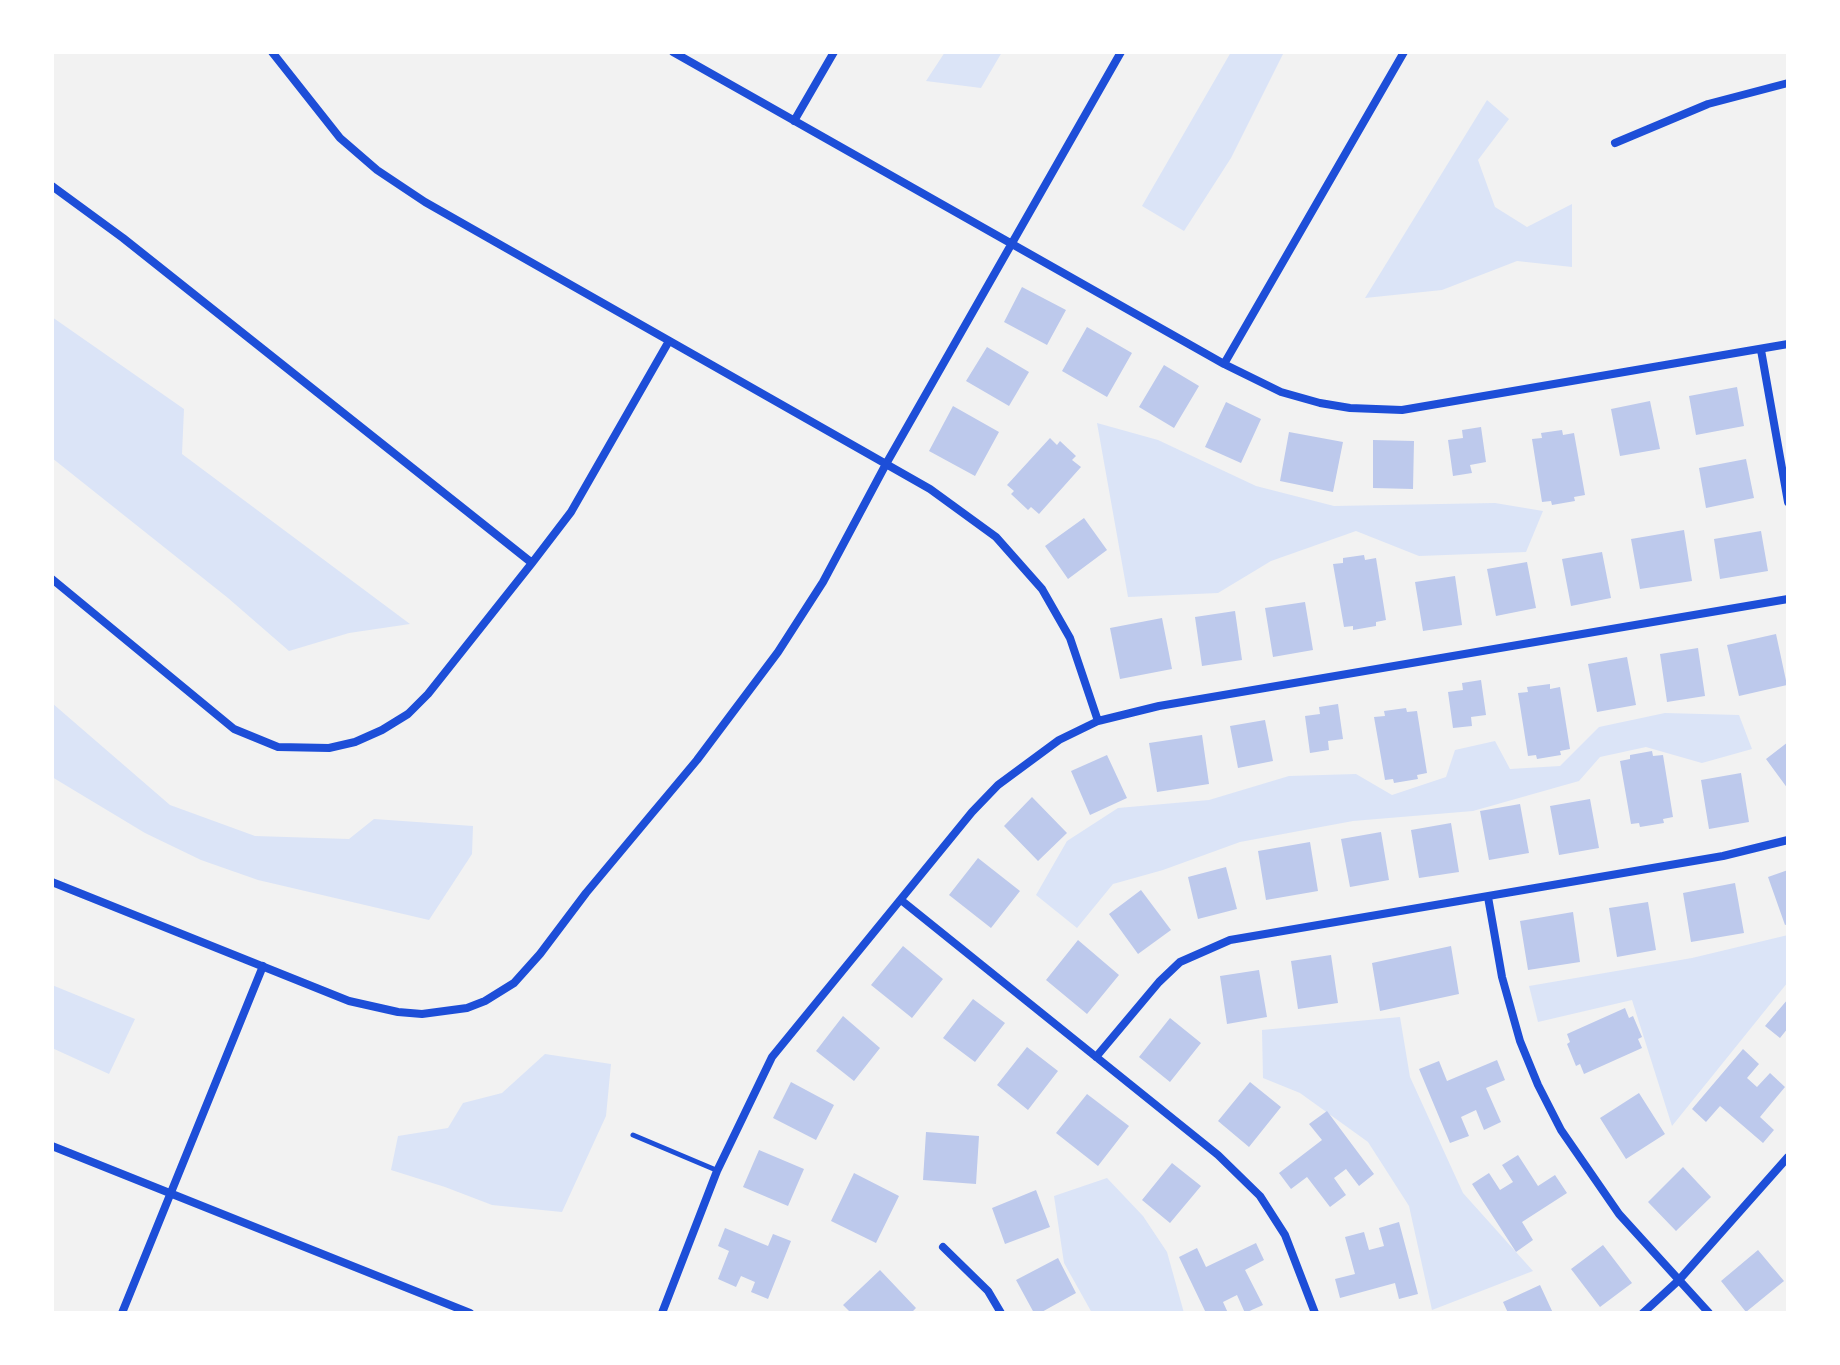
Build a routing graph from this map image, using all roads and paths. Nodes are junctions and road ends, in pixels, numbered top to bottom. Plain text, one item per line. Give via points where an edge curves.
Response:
1 (272, 52) edge
2 (673, 52) edge
3 (834, 52) edge
4 (1121, 52) edge
5 (1404, 52) edge
6 (1788, 83) edge
7 (794, 121) junction
8 (1615, 143) dead end
9 (52, 186) edge
10 (1010, 245) junction
11 (669, 341) junction
12 (1788, 344) edge
13 (1761, 350) junction
14 (1224, 364) junction
15 (886, 464) junction
16 (1788, 502) edge
17 (532, 563) junction
18 (52, 579) edge
19 (1788, 599) edge
20 (1098, 721) junction
21 (1788, 840) edge
22 (52, 882) edge
23 (1488, 897) junction
24 (901, 900) junction
25 (263, 966) junction
26 (1096, 1057) junction
27 (633, 1135) dead end
28 (52, 1146) edge
29 (1788, 1157) edge
30 (717, 1171) junction
31 (170, 1193) junction
32 (943, 1247) dead end
33 (1679, 1280) junction
34 (122, 1313) edge
35 (470, 1313) edge
36 (662, 1313) edge
37 (1001, 1313) edge
38 (1315, 1313) edge
39 (1643, 1313) edge
40 (1709, 1313) edge

1 - 11 street via 340,138 377,170
2 - 7 street
3 - 7 street
4 - 10 street
5 - 14 street
6 - 8 street via 1708,104
7 - 10 street
9 - 17 street
10 - 14 street
10 - 15 street
11 - 15 street
11 - 17 street via 571,512
12 - 13 street
13 - 14 street via 1402,410 1320,403 1281,392
13 - 16 street
15 - 20 street via 996,537 1042,589 1070,638
15 - 25 street via 823,582 778,652 697,760 514,983 467,1008 422,1014 349,1001
17 - 18 street via 408,714 382,730 329,748 278,747 234,729
19 - 20 street via 1159,706
20 - 24 street via 1059,740 998,785
21 - 23 street
22 - 25 street
23 - 26 street via 1230,940 1198,951 1159,982
23 - 33 street via 1502,977 1538,1085 1593,1179
24 - 26 street
24 - 30 street via 772,1057
25 - 31 street
26 - 38 street via 1218,1155 1260,1196 1285,1235
27 - 30 lane
28 - 31 street
29 - 33 street
30 - 36 street
31 - 34 street
31 - 35 street
32 - 37 street via 988,1291
33 - 39 street
33 - 40 street

